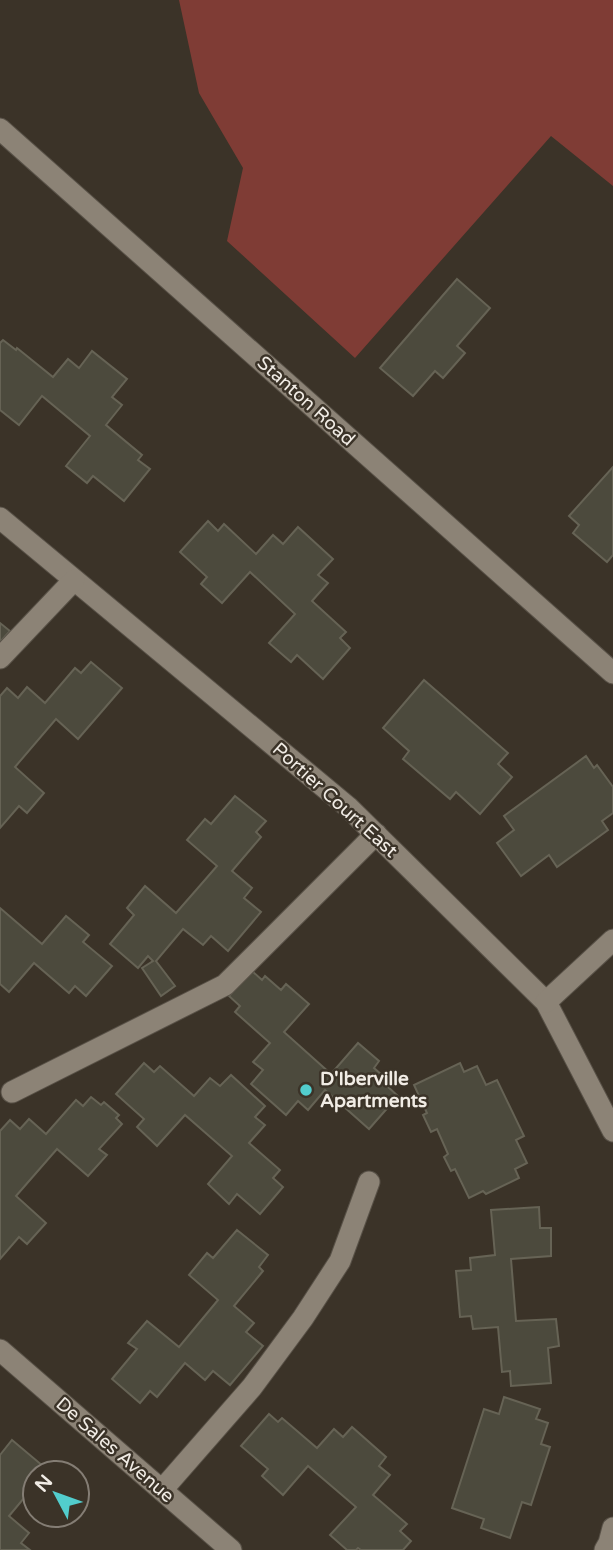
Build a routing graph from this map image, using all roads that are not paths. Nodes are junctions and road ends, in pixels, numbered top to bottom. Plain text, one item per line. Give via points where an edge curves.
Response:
1 (0, 129) edge
2 (0, 518) edge
3 (74, 580) junction
4 (0, 658) edge
5 (613, 673) edge
6 (376, 834) junction
7 (613, 940) edge
8 (546, 1002) junction
9 (12, 1092) dead end
10 (613, 1131) edge
11 (369, 1182) dead end
12 (0, 1350) edge
13 (162, 1490) junction
14 (613, 1528) edge
15 (231, 1550) edge
16 (606, 1550) edge

1 - 5 street, Stanton Road
2 - 3 street, Portier Court East
3 - 4 street
3 - 6 street, Portier Court East
6 - 8 street, Portier Court East
6 - 9 street via 225,985
7 - 8 street
8 - 10 street, Portier Court East
11 - 13 street via 340,1261 303,1318 252,1387
12 - 13 street, De Sales Avenue
13 - 15 street, De Sales Avenue
14 - 16 street

